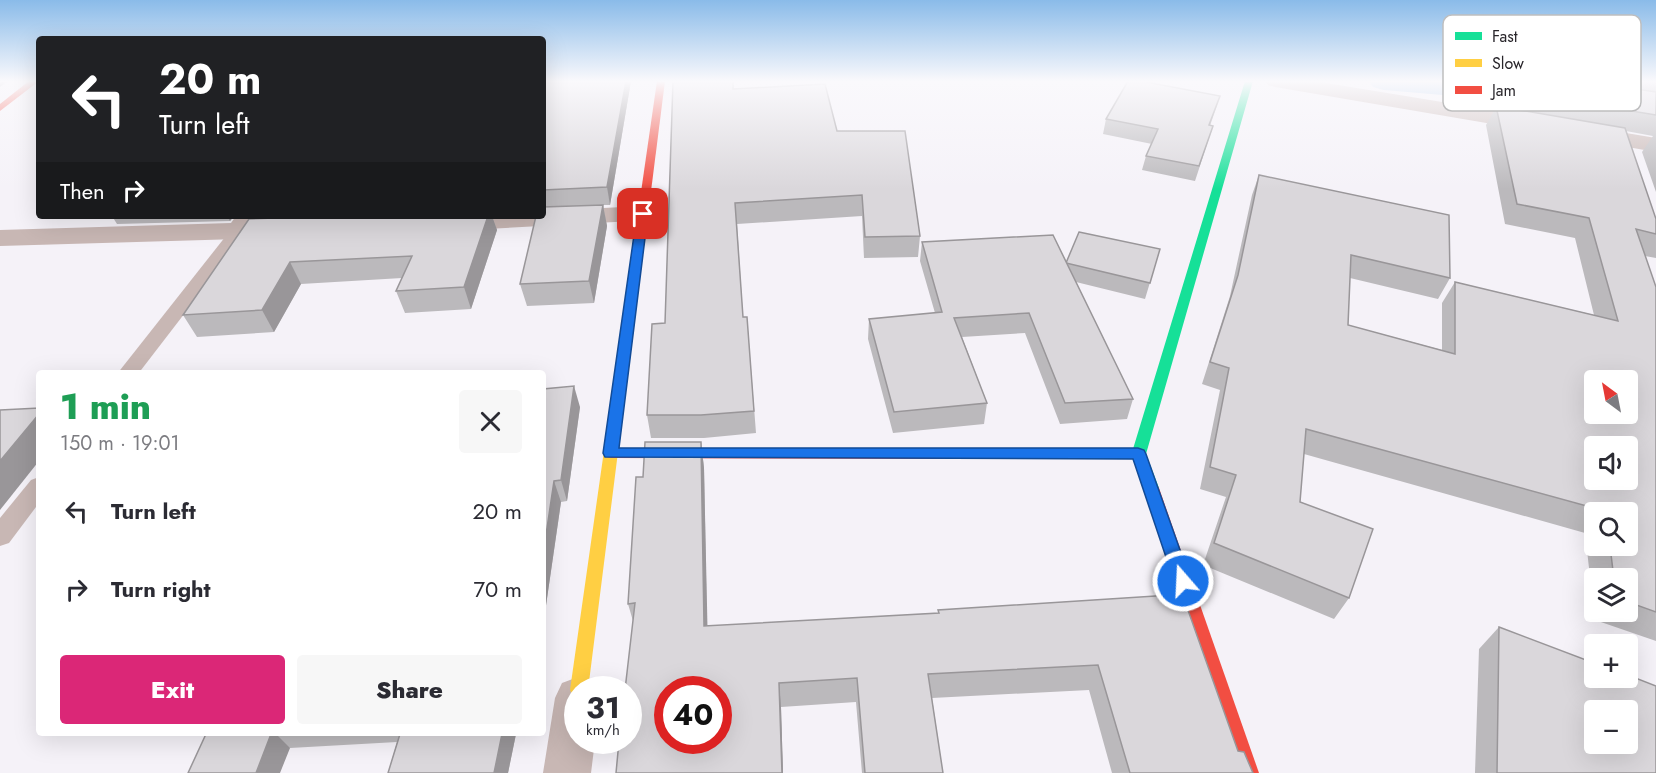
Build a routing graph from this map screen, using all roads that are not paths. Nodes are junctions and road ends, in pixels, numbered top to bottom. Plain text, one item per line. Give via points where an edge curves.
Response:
1 (656, 117) edge
2 (1239, 117) edge
3 (1489, 117) edge
4 (1656, 145) edge
5 (643, 214) junction
6 (536, 219) edge
7 (546, 219) edge
8 (244, 224) edge
9 (429, 224) edge
10 (274, 230) edge
11 (0, 238) edge
12 (130, 370) edge
13 (611, 453) junction
14 (1138, 454) junction
15 (36, 490) edge
16 (0, 536) edge
17 (581, 676) edge
18 (570, 754) edge
19 (567, 773) edge
20 (1249, 773) edge

1 - 5 street
2 - 14 street
3 - 4 street via 1560,129 1628,151
5 - 7 street
5 - 13 street
6 - 9 street
8 - 10 street
8 - 11 street
8 - 12 lane
13 - 14 street
13 - 17 street
14 - 20 street
15 - 16 lane
18 - 19 street

